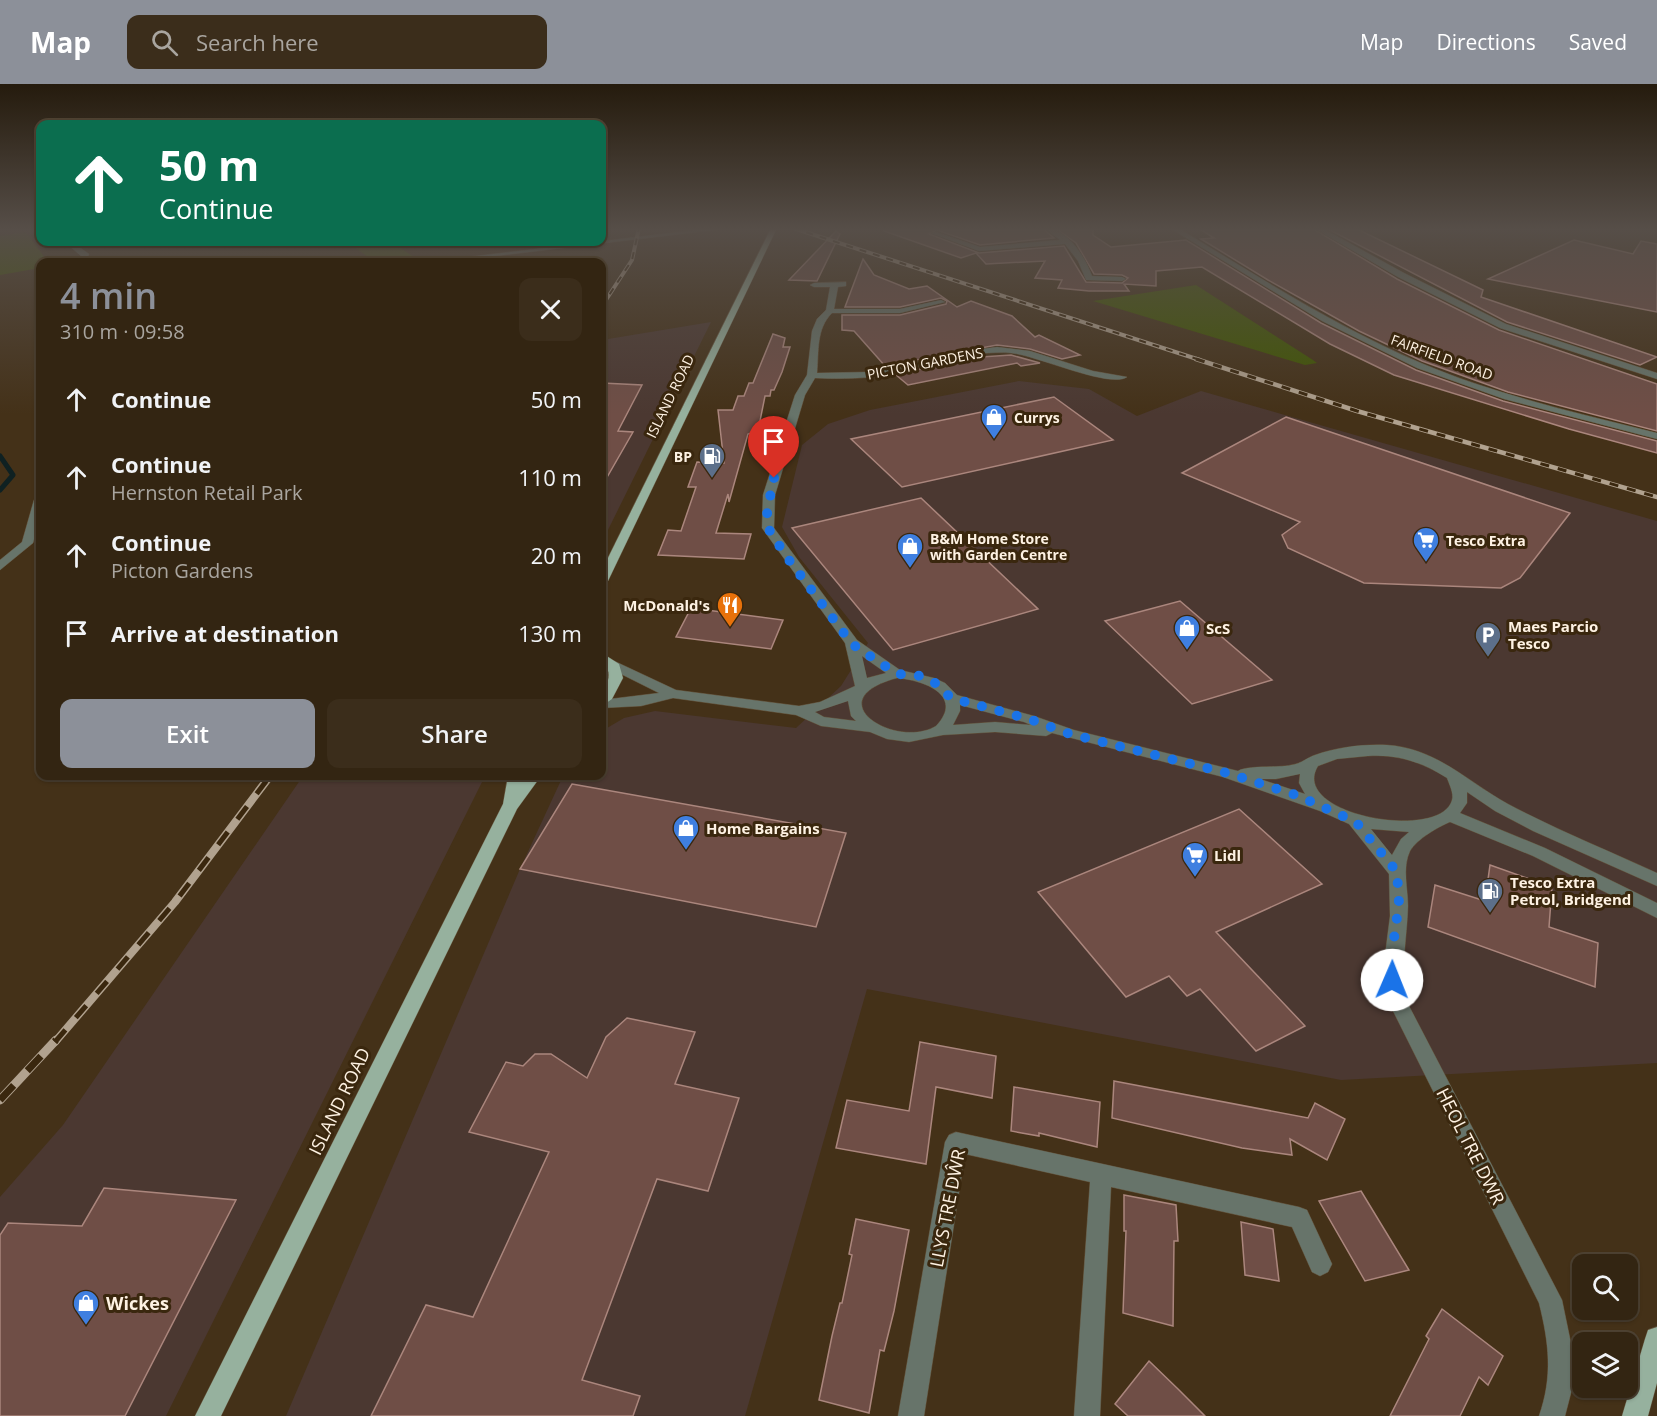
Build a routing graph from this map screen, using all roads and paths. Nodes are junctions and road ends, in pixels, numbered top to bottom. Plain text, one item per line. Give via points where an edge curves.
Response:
1 (744, 290) edge
2 (837, 290) edge
3 (1278, 290) edge
4 (1431, 290) edge
5 (941, 302) dead end
6 (830, 311) junction
7 (812, 375) junction
8 (1122, 376) dead end
9 (1657, 376) edge
10 (1657, 436) edge
11 (36, 513) edge
12 (0, 566) edge
13 (606, 573) edge
14 (852, 644) junction
15 (607, 661) edge
16 (897, 674) junction
17 (859, 689) junction
18 (673, 694) junction
19 (951, 698) junction
20 (606, 699) edge
21 (606, 703) edge
22 (799, 711) junction
23 (869, 728) junction
24 (941, 730) junction
25 (1070, 734) junction
26 (1308, 767) junction
27 (1227, 773) junction
28 (1454, 777) junction
29 (514, 780) edge
30 (530, 780) edge
31 (510, 806) junction
32 (1330, 809) junction
33 (1444, 818) junction
34 (1356, 822) junction
35 (1397, 872) junction
36 (1657, 880) edge
37 (1657, 911) edge
38 (1101, 1174) junction
39 (1320, 1264) dead end
40 (1657, 1340) edge
41 (208, 1416) edge
42 (911, 1416) edge
43 (1087, 1416) edge
44 (1552, 1416) edge
45 (1635, 1416) edge

1 - 13 main road, ISLAND ROAD
2 - 6 street
3 - 10 street, FAIRFIELD ROAD via 1422,367 1559,412
4 - 9 street via 1503,326
5 - 6 street via 924,302 900,311
6 - 7 street via 816,331
7 - 8 street, PICTON GARDENS via 876,375 966,353 999,350 1037,354 1108,380
7 - 14 street via 800,395 769,495 768,528
11 - 12 street via 27,543
14 - 16 street
14 - 17 street
15 - 18 street
15 - 20 main road via 617,674 617,682
16 - 17 street via 881,676
16 - 19 street via 922,676
17 - 22 street via 824,706
17 - 23 street via 854,706 857,717
18 - 21 street
18 - 22 street
19 - 24 street via 954,707
19 - 25 street
22 - 23 street via 822,721
23 - 24 street via 896,738
24 - 25 street via 995,727
25 - 27 street
26 - 27 street via 1276,774
26 - 28 street via 1328,756 1385,750 1430,761
26 - 32 street via 1307,783 1313,796
27 - 32 street
28 - 33 street via 1459,805
28 - 36 street via 1524,819
29 - 31 main road
30 - 31 main road
31 - 41 main road, ISLAND ROAD
32 - 34 street
33 - 34 street via 1388,828
33 - 35 street, HEOL TRE DWR via 1406,844
33 - 37 street via 1539,852
34 - 35 street
35 - 44 street, HEOL TRE DWR via 1399,903 1392,980 1398,1003 1550,1300 1564,1352 1560,1395
38 - 39 street, LLYS TRE DŴR via 1299,1218
38 - 42 street, LLYS TRE DŴR via 957,1142
38 - 43 street
40 - 45 main road

